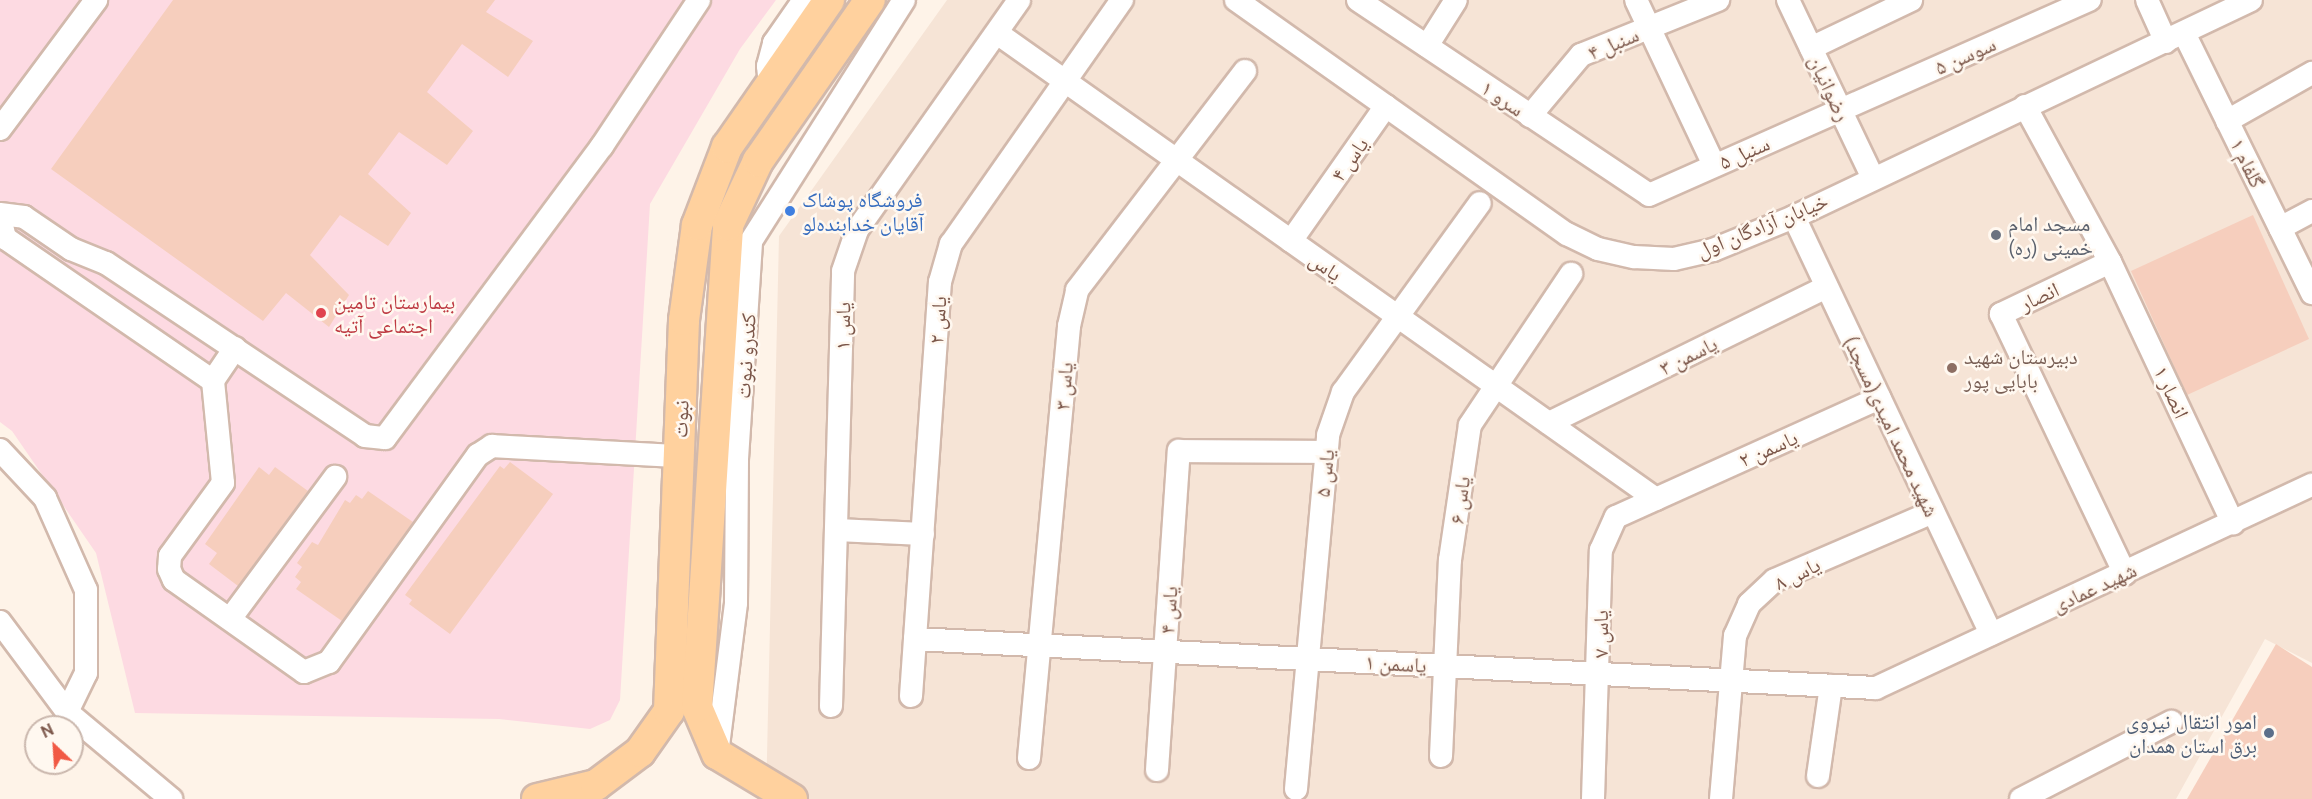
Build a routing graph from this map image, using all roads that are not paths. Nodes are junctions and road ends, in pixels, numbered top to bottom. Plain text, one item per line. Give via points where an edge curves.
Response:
1 (96, 0) edge
2 (699, 0) edge
3 (804, 0) edge
4 (830, 0) edge
5 (870, 0) edge
6 (904, 0) edge
7 (1019, 0) edge
8 (1122, 0) edge
9 (1236, 0) edge
10 (1358, 0) edge
11 (1456, 0) edge
12 (1636, 0) edge
13 (1718, 0) edge
14 (1788, 0) edge
15 (1911, 0) edge
16 (2090, 0) edge
17 (2147, 0) edge
18 (2251, 0) edge
19 (1649, 28) junction
20 (997, 33) junction
21 (2175, 38) junction
22 (1427, 46) junction
23 (1811, 48) junction
24 (1245, 71) dead end
25 (2312, 74) edge
26 (1065, 81) junction
27 (770, 85) junction
28 (1386, 106) junction
29 (2025, 106) junction
30 (1840, 110) junction
31 (1530, 116) junction
32 (2227, 121) junction
33 (0, 129) edge
34 (1179, 162) junction
35 (1714, 165) junction
36 (1872, 176) junction
37 (1649, 195) joint
38 (1480, 203) dead end
39 (2312, 211) edge
40 (0, 216) edge
41 (1794, 217) junction
42 (2280, 228) junction
43 (1291, 241) junction
44 (2110, 262) junction
45 (105, 263) junction
46 (1571, 274) dead end
47 (1827, 287) junction
48 (85, 292) junction
49 (2312, 293) edge
50 (1397, 316) junction
51 (235, 348) junction
52 (213, 381) junction
53 (1494, 384) junction
54 (1879, 398) junction
55 (1550, 423) junction
56 (0, 450) edge
57 (1326, 452) junction
58 (679, 456) junction
59 (335, 477) dead end
60 (2312, 485) edge
61 (1656, 499) junction
62 (1933, 512) junction
63 (2233, 523) junction
64 (837, 530) junction
65 (922, 534) junction
66 (2124, 574) junction
67 (230, 619) junction
68 (1991, 634) junction
69 (4, 636) edge
70 (915, 639) junction
71 (1038, 645) junction
72 (1166, 651) junction
73 (1307, 659) junction
74 (1449, 666) junction
75 (1600, 673) junction
76 (1729, 681) junction
77 (1831, 686) junction
78 (1876, 687) joint
79 (911, 696) dead end
80 (831, 706) dead end
81 (67, 712) junction
82 (2171, 722) dead end
83 (717, 754) junction
84 (1442, 756) dead end
85 (1029, 758) dead end
86 (1157, 770) dead end
87 (1818, 776) dead end
88 (1296, 789) dead end
89 (171, 799) edge
90 (537, 799) edge
91 (792, 799) edge
92 (1593, 799) edge
93 (1721, 799) edge
94 (2021, 799) edge

1 - 33 street
2 - 51 street via 595,156 385,438 365,436
3 - 27 street via 774,43 768,66
4 - 27 main road, نبوت
5 - 83 main road, نبوت via 758,161 728,225 698,707
6 - 83 street, کندرو نبوت via 751,241 737,459 736,603
7 - 20 street, یاس ۱
8 - 26 street, یاس ۲
9 - 28 street, خیابان آزادگان اول
10 - 22 street, سرو ۱
11 - 22 street
12 - 19 street
13 - 19 street, سنبل ۴
14 - 23 street, رضوانیان
15 - 23 street
16 - 30 street, سوسن ۵
17 - 21 street, گلفام ۱
18 - 21 street, خیابان آزادگان اول
19 - 31 street, سنبل ۴ via 1581,55
19 - 35 street
20 - 26 street, یاس
20 - 64 street, یاس ۱ via 857,230 843,271
21 - 29 street, خیابان آزادگان اول
21 - 32 street, گلفام ۱
22 - 31 street, سرو ۱
23 - 30 street, رضوانیان
24 - 34 street, یاس ۳
25 - 32 street
26 - 34 street, یاس
26 - 65 street, یاس ۲ via 951,244 940,282
27 - 58 main road, نبوت via 728,147 698,225 684,320
28 - 41 street, خیابان آزادگان اول via 1567,234 1598,249 1634,257 1674,259 1713,249
28 - 43 street, یاس ۴
29 - 36 street, خیابان آزادگان اول
29 - 44 street
30 - 35 street, سنبل ۵
30 - 36 street, رضوانیان
31 - 37 street, سرو ۱
32 - 42 street, گلفام ۱
34 - 43 street, یاس
34 - 71 street, یاس ۳ via 1077,290 1069,326
35 - 37 street, سنبل ۵
36 - 41 street, خیابان آزادگان اول
38 - 50 street, یاس ۵
39 - 42 street
40 - 45 street via 24,217 71,249
40 - 48 street via 5,238
41 - 47 street, (مسجد)شهید محمد امیدی
42 - 49 street, گلفام ۱
43 - 50 street, یاس
44 - 63 street, انصار ۱
44 - 66 street, انصار via 2001,314
45 - 48 street
45 - 51 street
46 - 53 street, یاس ۶
47 - 54 street, (مسجد)شهید محمد امیدی
47 - 55 street, یاسمن ۳
48 - 52 street
50 - 53 street, یاس
50 - 57 street, یاس ۵ via 1343,392
51 - 52 street
52 - 67 street via 224,483 170,556 169,569 174,580
53 - 55 street, یاس
53 - 74 street, یاس ۶ via 1470,425 1450,560
54 - 61 street, یاسمن ۲
54 - 62 street, (مسجد)شهید محمد امیدی
55 - 61 street, یاس
56 - 81 street via 45,498 86,590 86,674
57 - 72 street, یاس ۴ via 1179,451
57 - 73 street, یاس ۵
58 - 67 street via 492,446 478,455 329,662 315,671 304,672
58 - 90 main road, نبوت via 669,711 640,752 596,785
59 - 67 street
60 - 63 street, شهید عمادی
61 - 75 street, یاس ۷ via 1616,517 1601,550
62 - 68 street, (مسجد)شهید محمد امیدی
62 - 76 street, یاس ۸ via 1775,580 1749,604 1735,636
63 - 66 street, شهید عمادی
64 - 65 street
64 - 80 street, یاس ۱
65 - 70 street, یاس ۲
66 - 68 street, شهید عمادی
68 - 78 street, شهید عمادی
69 - 81 street
70 - 71 street, یاسمن ۱
70 - 79 street, یاس ۲
71 - 72 street, یاسمن ۱
71 - 85 street, یاس ۳
72 - 73 street, یاسمن ۱
72 - 86 street, یاس ۴
73 - 74 street, یاسمن ۱
73 - 88 street, یاس ۵
74 - 75 street, یاسمن ۱
74 - 84 street, یاس ۶
75 - 76 street, یاسمن ۱
75 - 92 street, یاس ۷
76 - 77 street, یاسمن ۱
76 - 93 street, یاس ۸
77 - 78 street, یاسمن ۱
77 - 87 street
81 - 89 street
82 - 94 street
83 - 91 main road

